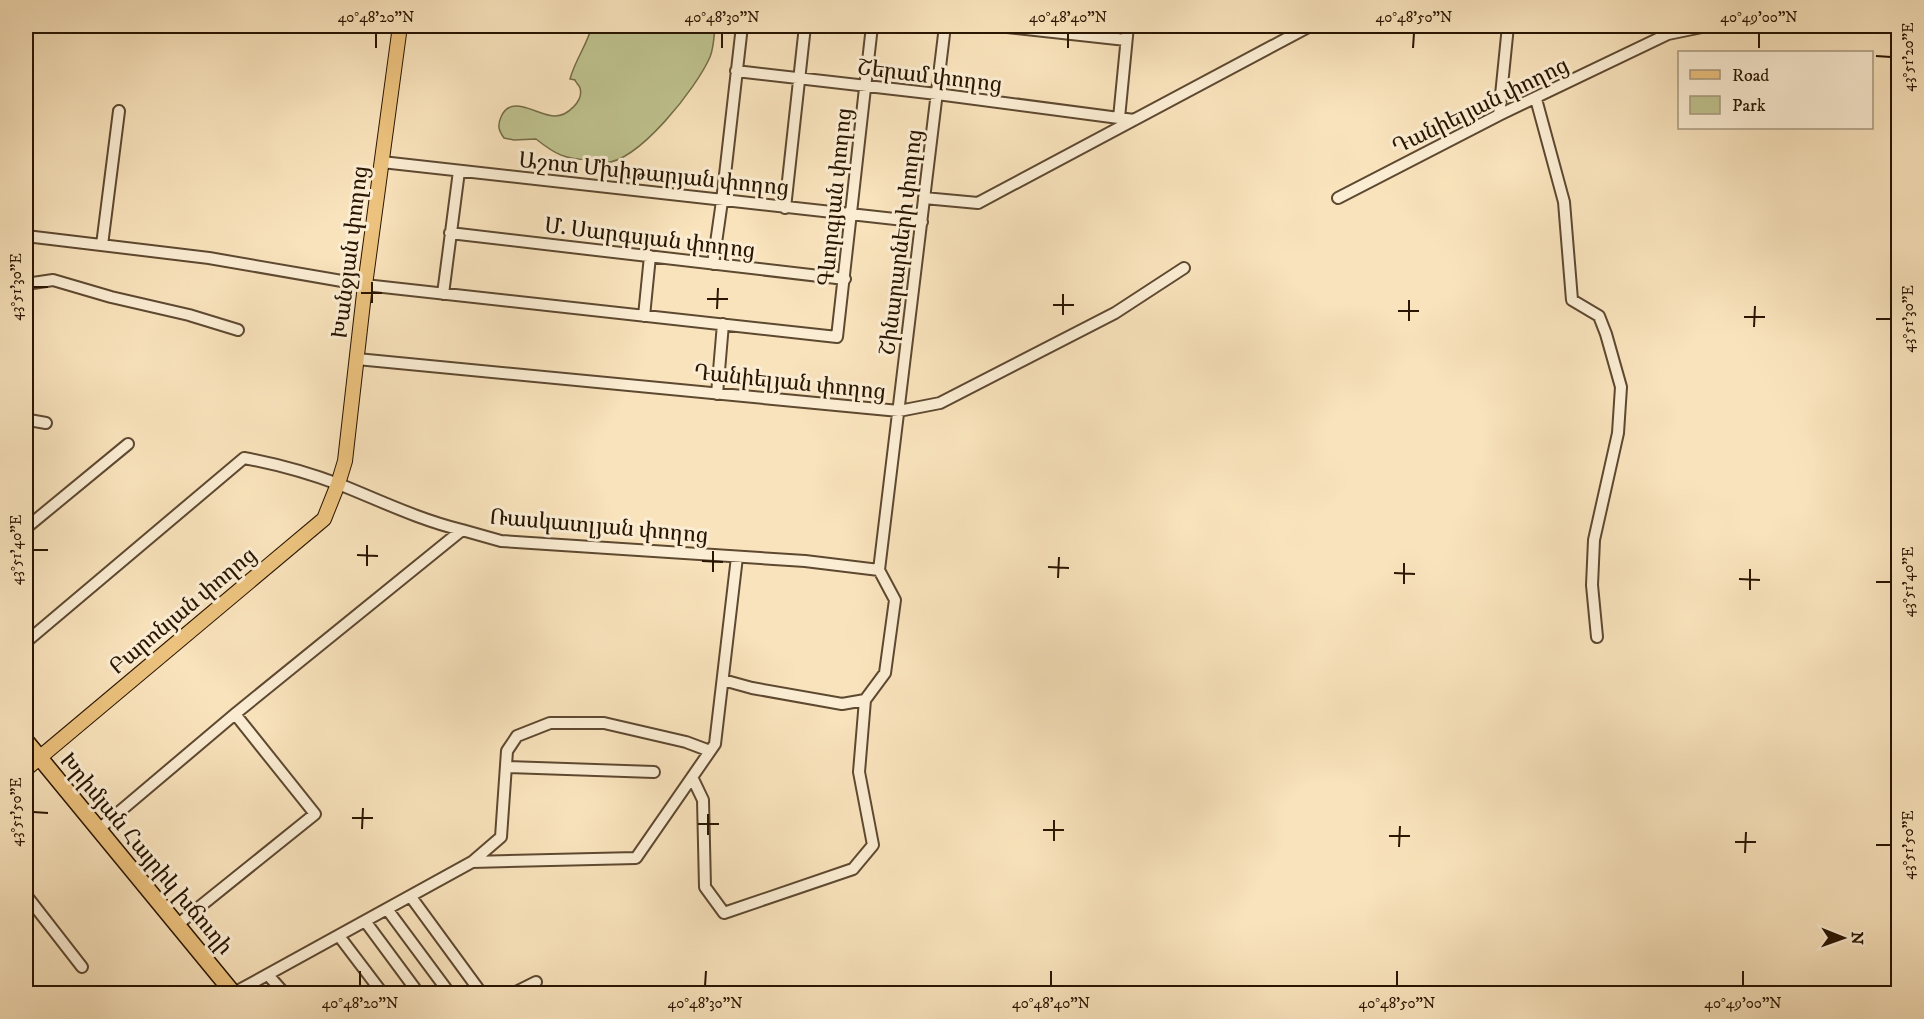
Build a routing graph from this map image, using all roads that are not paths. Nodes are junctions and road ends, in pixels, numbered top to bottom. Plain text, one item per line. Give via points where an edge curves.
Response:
1 (400, 26) edge
2 (742, 26) edge
3 (806, 26) edge
4 (872, 26) edge
5 (945, 26) edge
6 (998, 26) edge
7 (1128, 26) edge
8 (1310, 26) edge
9 (1508, 26) edge
10 (1707, 26) edge
11 (1668, 30) edge
12 (1126, 40) junction
13 (736, 71) junction
14 (799, 79) junction
15 (866, 87) junction
16 (937, 94) junction
17 (1536, 99) junction
18 (120, 111) dead end
19 (1499, 116) junction
20 (1119, 118) junction
21 (1134, 120) junction
22 (382, 162) junction
23 (459, 171) junction
24 (924, 198) junction
25 (1338, 198) dead end
26 (722, 201) junction
27 (785, 208) junction
28 (852, 215) junction
29 (922, 222) junction
30 (450, 233) junction
31 (26, 236) edge
32 (102, 245) junction
33 (650, 256) junction
34 (713, 264) junction
35 (1184, 268) dead end
36 (845, 279) junction
37 (26, 284) edge
38 (365, 285) junction
39 (443, 294) junction
40 (644, 316) junction
41 (723, 324) junction
42 (238, 330) dead end
43 (357, 358) junction
44 (717, 394) junction
45 (899, 411) junction
46 (26, 423) edge
47 (46, 423) dead end
48 (128, 444) dead end
49 (338, 484) junction
50 (26, 528) edge
51 (462, 530) junction
52 (737, 557) junction
53 (879, 570) junction
54 (1597, 637) dead end
55 (26, 642) edge
56 (723, 680) junction
57 (865, 700) junction
58 (235, 714) junction
59 (26, 741) edge
60 (710, 751) junction
61 (39, 758) junction
62 (506, 767) junction
63 (26, 769) edge
64 (654, 772) dead end
65 (692, 777) junction
66 (99, 829) junction
67 (472, 862) junction
68 (26, 895) edge
69 (411, 897) junction
70 (387, 909) junction
71 (365, 921) junction
72 (177, 925) junction
73 (339, 936) junction
74 (82, 967) dead end
75 (268, 975) junction
76 (536, 982) dead end
77 (234, 993) edge
78 (285, 993) edge
79 (383, 993) edge
80 (419, 993) edge
81 (450, 993) edge
82 (482, 993) edge
83 (512, 993) edge

1 - 22 main road, Խանջյան փողոց
2 - 13 street
3 - 14 street
4 - 15 street, Գևորգյան փողոց
5 - 16 street, Շինարարների փողոց
6 - 12 street
7 - 12 street
8 - 21 street
9 - 19 street
10 - 11 street, Դանիելյան փողոց
11 - 17 street, Դանիելյան փողոց
12 - 20 street
13 - 14 street, Շերամ փողոց
13 - 26 street
14 - 15 street, Շերամ փողոց
14 - 27 street
15 - 16 street, Շերամ փողոց
15 - 28 street, Գևորգյան փողոց
16 - 20 street, Շերամ փողոց
16 - 24 street, Շինարարների փողոց
17 - 19 street, Դանիելյան փողոց
17 - 54 street via 1564,202 1572,300 1599,316 1621,387 1618,433 1594,540 1592,585
18 - 32 street
19 - 25 street, Դանիելյան փողոց
20 - 21 street, Շերամ փողոց
21 - 24 street via 978,203
22 - 23 street, Աշոտ Մխիթարյան փողոց
22 - 38 main road, Խանջյան փողոց
23 - 26 street, Աշոտ Մխիթարյան փողոց
23 - 30 street
24 - 29 street, Շինարարների փողոց
26 - 27 street, Աշոտ Մխիթարյան փողոց
26 - 34 street
27 - 28 street, Աշոտ Մխիթարյան փողոց
28 - 29 street, Աշոտ Մխիթարյան փողոց
28 - 36 street, Գևորգյան փողոց
29 - 45 street, Շինարարների փողոց
30 - 33 street, Մ. Սարգսյան փողոց
30 - 39 street
31 - 32 street
32 - 38 street via 209,258
33 - 34 street, Մ. Սարգսյան փողոց
33 - 40 street
34 - 36 street, Մ. Սարգսյան փողոց
35 - 45 street, Դանիելյան փողոց via 1115,313 940,403
36 - 41 street, Գևորգյան փողոց via 837,337
37 - 42 street via 53,280
38 - 39 street
38 - 43 main road, Խանջյան փողոց
39 - 40 street
40 - 41 street
41 - 44 street
43 - 44 street, Դանիելյան փողոց
43 - 49 main road, Խանջյան փողոց via 345,461
44 - 45 street, Դանիելյան փողոց
45 - 53 street, Շինարարների փողոց
46 - 47 street
48 - 50 street
49 - 51 street
49 - 55 street via 280,464 244,458
49 - 61 main road, Բարոնյան փողոց via 324,519
51 - 52 street, Ռասկատլյան փողոց via 501,541
51 - 58 street, Ռասկատլյան փողոց
52 - 53 street, Ռասկատլյան փողոց
52 - 56 street
53 - 57 street via 895,600 885,673
56 - 57 street via 842,704
56 - 60 street via 715,744
57 - 65 street via 859,772 873,845 853,868 724,913 705,887 703,800
58 - 66 street, Ռասկատլյան փողոց
58 - 72 street via 315,814
59 - 61 highway, Խրիմյան Հայրիկ խճուղի
60 - 62 street via 604,723 550,723 517,736 507,751
60 - 65 street
61 - 63 main road, Բարոնյան փողոց
61 - 66 highway, Խրիմյան Հայրիկ խճուղի
62 - 64 street
62 - 67 street via 501,837
65 - 67 street via 636,858
66 - 72 highway, Խրիմյան Հայրիկ խճուղի
67 - 69 street
68 - 74 street
69 - 70 street
69 - 82 street
70 - 71 street
70 - 81 street
71 - 73 street
71 - 80 street
72 - 77 highway, Խրիմյան Հայրիկ խճուղի
73 - 75 street
73 - 79 street
75 - 77 street
75 - 78 street
76 - 83 street

